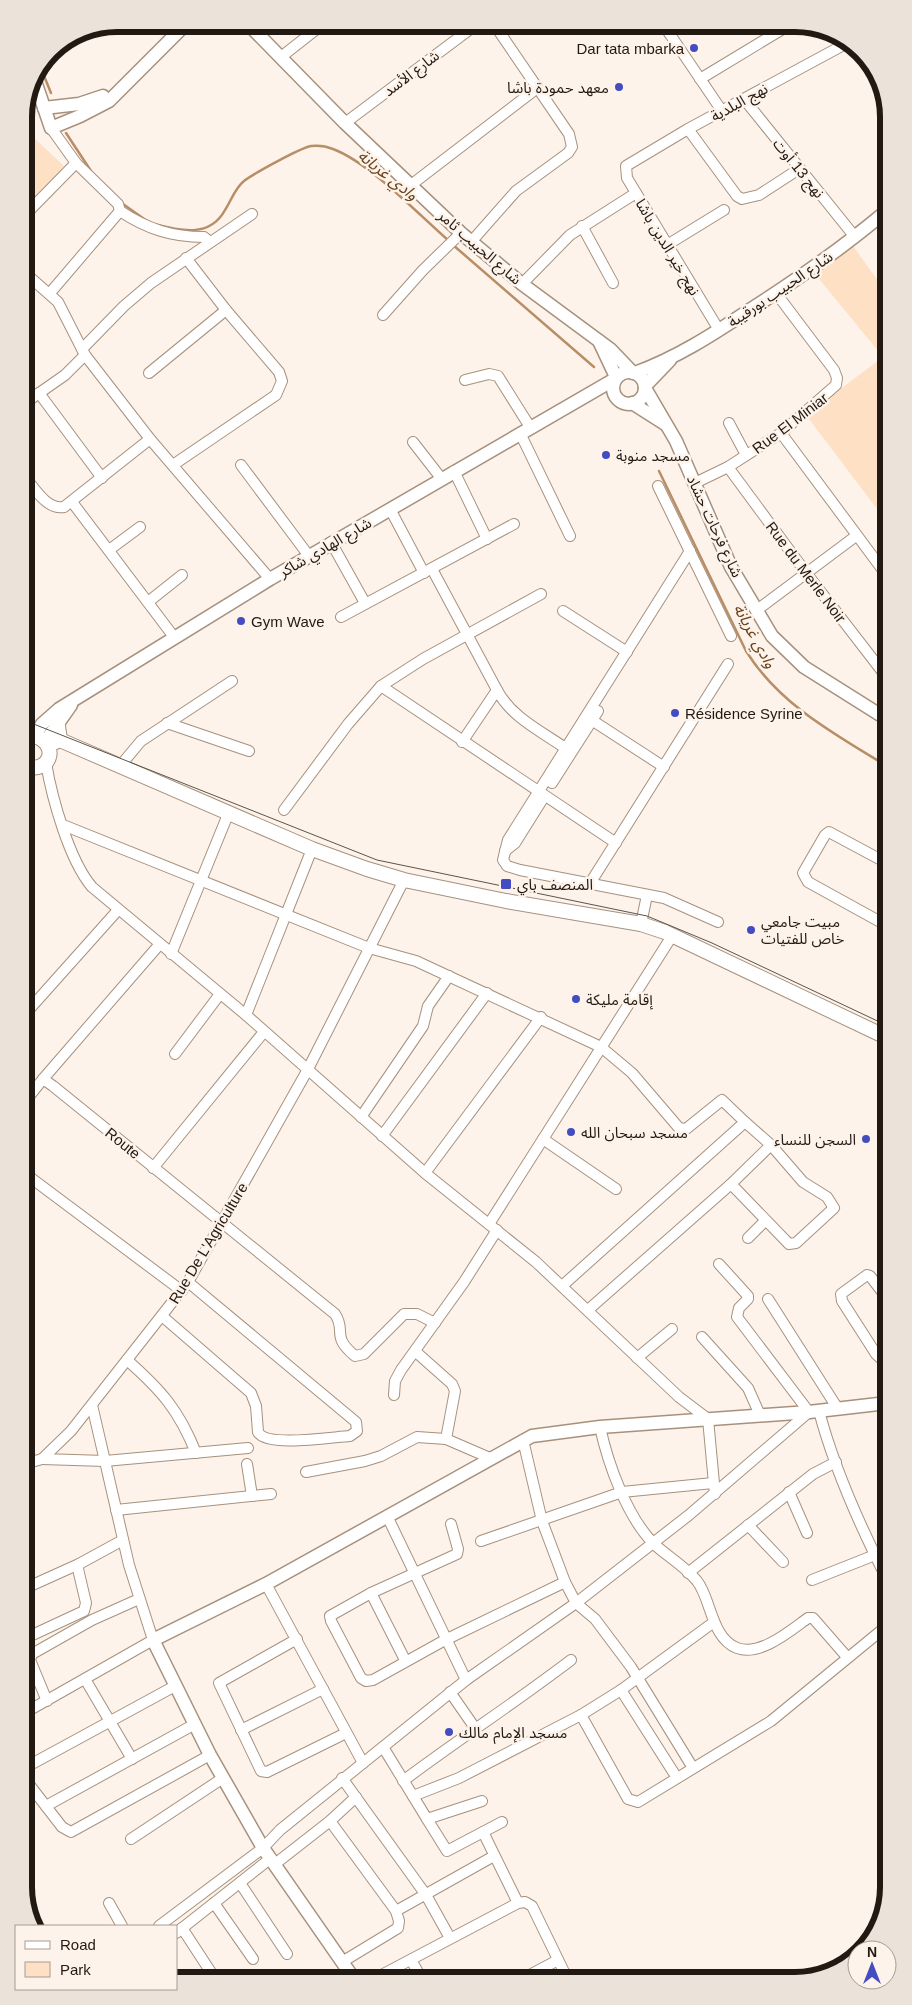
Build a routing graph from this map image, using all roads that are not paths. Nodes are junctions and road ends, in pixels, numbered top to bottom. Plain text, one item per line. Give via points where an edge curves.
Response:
1 (178, 32) edge
2 (257, 32) edge
3 (258, 32) edge
4 (312, 32) edge
5 (466, 33) edge
6 (500, 33) edge
7 (669, 33) edge
8 (776, 33) edge
9 (262, 37) junction
10 (841, 46) edge
11 (281, 57) junction
12 (139, 70) junction
13 (700, 79) junction
14 (38, 89) edge
15 (536, 89) junction
16 (744, 99) junction
17 (44, 108) junction
18 (722, 111) junction
19 (345, 123) junction
20 (51, 128) junction
21 (688, 129) junction
22 (76, 162) junction
23 (629, 163) joint
24 (799, 168) junction
25 (411, 185) junction
26 (636, 193) junction
27 (33, 207) edge
28 (724, 210) dead end
29 (120, 212) junction
30 (252, 214) dead end
31 (880, 216) edge
32 (582, 226) junction
33 (459, 235) junction
34 (855, 237) junction
35 (210, 242) junction
36 (472, 242) junction
37 (668, 246) junction
38 (186, 258) junction
39 (33, 279) edge
40 (522, 284) junction
41 (613, 284) dead end
42 (50, 293) junction
43 (776, 293) junction
44 (226, 310) junction
45 (383, 315) dead end
46 (719, 330) junction
47 (600, 341) junction
48 (84, 352) junction
49 (672, 358) junction
50 (149, 373) dead end
51 (634, 373) junction
52 (465, 380) dead end
53 (615, 383) junction
54 (645, 387) junction
55 (39, 393) junction
56 (33, 397) edge
57 (632, 403) junction
58 (665, 424) junction
59 (730, 424) dead end
60 (525, 430) junction
61 (780, 433) junction
62 (150, 439) junction
63 (414, 442) dead end
64 (746, 456) junction
65 (173, 465) junction
66 (241, 465) dead end
67 (728, 467) junction
68 (454, 471) junction
69 (102, 478) junction
70 (441, 478) junction
71 (695, 483) junction
72 (33, 485) edge
73 (658, 486) dead end
74 (72, 502) junction
75 (390, 509) junction
76 (514, 524) dead end
77 (140, 527) dead end
78 (570, 536) dead end
79 (856, 536) junction
80 (487, 538) junction
81 (331, 542) junction
82 (109, 550) junction
83 (692, 554) junction
84 (309, 556) junction
85 (880, 568) edge
86 (428, 571) junction
87 (807, 574) junction
88 (182, 575) dead end
89 (270, 579) junction
90 (541, 594) dead end
91 (148, 602) junction
92 (365, 603) junction
93 (757, 610) junction
94 (563, 611) dead end
95 (341, 616) dead end
96 (467, 635) junction
97 (731, 636) dead end
98 (174, 637) junction
99 (627, 652) junction
100 (728, 664) dead end
101 (880, 669) edge
102 (232, 681) dead end
103 (380, 686) junction
104 (497, 690) junction
105 (77, 697) junction
106 (880, 715) edge
107 (589, 719) junction
108 (167, 723) junction
109 (41, 738) edge
110 (462, 742) junction
111 (79, 747) junction
112 (569, 750) junction
113 (249, 751) dead end
114 (39, 763) edge
115 (120, 766) junction
116 (664, 766) junction
117 (541, 794) junction
118 (284, 810) dead end
119 (229, 812) junction
120 (63, 825) junction
121 (616, 843) junction
122 (312, 849) junction
123 (880, 859) edge
124 (202, 880) junction
125 (404, 880) junction
126 (589, 884) junction
127 (647, 895) junction
128 (118, 910) junction
129 (287, 914) junction
130 (718, 922) dead end
131 (880, 922) edge
132 (641, 924) junction
133 (672, 936) junction
134 (159, 944) junction
135 (368, 948) junction
136 (171, 954) junction
137 (448, 976) junction
138 (487, 993) junction
139 (220, 994) junction
140 (32, 1006) edge
141 (246, 1015) junction
142 (541, 1018) junction
143 (263, 1033) junction
144 (880, 1034) edge
145 (601, 1047) junction
146 (175, 1054) dead end
147 (307, 1071) junction
148 (43, 1079) junction
149 (32, 1092) edge
150 (361, 1117) junction
151 (746, 1122) junction
152 (382, 1136) junction
153 (543, 1139) junction
154 (771, 1146) junction
155 (153, 1168) junction
156 (425, 1173) junction
157 (32, 1179) edge
158 (731, 1184) junction
159 (616, 1189) dead end
160 (765, 1221) junction
161 (223, 1222) junction
162 (493, 1227) junction
163 (748, 1238) dead end
164 (719, 1264) dead end
165 (185, 1286) junction
166 (562, 1286) junction
167 (880, 1289) edge
168 (768, 1299) dead end
169 (588, 1310) junction
170 (162, 1316) junction
171 (435, 1323) junction
172 (672, 1328) dead end
173 (702, 1337) dead end
174 (416, 1352) junction
175 (637, 1358) junction
176 (880, 1358) edge
177 (127, 1360) junction
178 (394, 1395) dead end
179 (880, 1404) edge
180 (92, 1406) junction
181 (838, 1409) junction
182 (814, 1412) junction
183 (760, 1415) junction
184 (708, 1419) junction
185 (600, 1428) junction
186 (446, 1438) junction
187 (523, 1440) junction
188 (248, 1448) dead end
189 (196, 1453) junction
190 (490, 1458) junction
191 (42, 1459) junction
192 (105, 1461) junction
193 (32, 1462) edge
194 (836, 1462) junction
195 (247, 1464) dead end
196 (306, 1472) dead end
197 (713, 1483) junction
198 (622, 1492) junction
199 (789, 1492) junction
200 (271, 1494) dead end
201 (715, 1494) junction
202 (252, 1496) junction
203 (116, 1510) junction
204 (388, 1518) junction
205 (542, 1521) junction
206 (451, 1524) dead end
207 (748, 1525) junction
208 (808, 1533) dead end
209 (123, 1540) junction
210 (482, 1541) dead end
211 (653, 1543) junction
212 (875, 1555) junction
213 (783, 1562) dead end
214 (78, 1564) junction
215 (880, 1565) edge
216 (415, 1573) junction
217 (688, 1573) junction
218 (812, 1580) dead end
219 (565, 1582) junction
220 (266, 1584) junction
221 (32, 1585) edge
222 (371, 1593) junction
223 (139, 1599) junction
224 (576, 1603) junction
225 (87, 1608) junction
226 (92, 1620) junction
227 (714, 1622) junction
228 (880, 1631) edge
229 (32, 1635) edge
230 (153, 1640) junction
231 (297, 1640) junction
232 (445, 1640) junction
233 (32, 1655) edge
234 (847, 1657) junction
235 (405, 1660) junction
236 (571, 1660) dead end
237 (32, 1665) edge
238 (638, 1678) junction
239 (85, 1679) junction
240 (466, 1680) junction
241 (175, 1686) junction
242 (323, 1689) junction
243 (621, 1690) junction
244 (450, 1692) junction
245 (46, 1701) junction
246 (32, 1709) edge
247 (581, 1715) junction
248 (111, 1721) junction
249 (195, 1724) junction
250 (475, 1728) junction
251 (242, 1730) junction
252 (346, 1734) junction
253 (383, 1747) junction
254 (210, 1755) junction
255 (132, 1759) junction
256 (363, 1763) junction
257 (32, 1764) edge
258 (693, 1768) junction
259 (223, 1778) junction
260 (342, 1778) junction
261 (677, 1778) junction
262 (404, 1781) junction
263 (32, 1788) edge
264 (413, 1796) junction
265 (356, 1797) junction
266 (482, 1801) dead end
267 (46, 1806) junction
268 (427, 1819) junction
269 (330, 1820) junction
270 (502, 1822) dead end
271 (483, 1832) junction
272 (132, 1839) dead end
273 (494, 1856) junction
274 (269, 1857) junction
275 (240, 1883) junction
276 (426, 1894) junction
277 (109, 1903) dead end
278 (214, 1903) junction
279 (518, 1903) junction
280 (396, 1911) junction
281 (121, 1925) edge
282 (161, 1925) edge
283 (179, 1930) edge
284 (450, 1938) junction
285 (287, 1954) dead end
286 (253, 1959) dead end
287 (411, 1960) junction
288 (558, 1960) junction
289 (342, 1962) junction
290 (210, 1972) edge
291 (349, 1972) edge
292 (388, 1972) edge
293 (418, 1972) edge
294 (535, 1972) edge
295 (564, 1972) edge

1 - 12 street
2 - 9 street
3 - 9 street
4 - 11 street
5 - 19 street, شارع الأسد
6 - 15 street
7 - 13 street
8 - 13 street
9 - 11 street, شارع الحبيب ثامر
10 - 16 street, نهج البلدية
11 - 19 street, شارع الحبيب ثامر
12 - 17 street via 93,102
12 - 20 street via 109,101
13 - 18 street
14 - 17 street
15 - 25 street
15 - 36 street via 572,139 572,147 516,191
16 - 18 street, نهج البلدية
16 - 24 street, نهج 13 أوت
17 - 20 street
18 - 21 street, نهج البلدية
19 - 25 street, شارع الحبيب ثامر
20 - 22 street
21 - 23 street, نهج البلدية
21 - 24 street via 742,199 758,195
22 - 27 street
22 - 29 street via 118,204
23 - 26 street, نهج خير الدين باشا via 626,176
24 - 34 street, نهج 13 أوت
25 - 33 street, شارع الحبيب ثامر
26 - 32 street
26 - 37 street, نهج خير الدين باشا
28 - 37 street
29 - 35 street via 156,231 174,236 204,237
29 - 42 street
30 - 35 street
31 - 34 street, شارع الحبيب بورقيبة
32 - 40 street via 559,244
32 - 41 street
33 - 36 street, شارع الحبيب ثامر
33 - 45 street
34 - 43 street, شارع الحبيب بورقيبة
35 - 38 street
36 - 40 street, شارع الحبيب ثامر
37 - 46 street, نهج خير الدين باشا
38 - 44 street
38 - 48 street via 124,306
39 - 42 street
40 - 47 street, شارع الحبيب ثامر
42 - 48 street
43 - 46 street, شارع الحبيب بورقيبة
43 - 61 street, Rue El Miniar via 837,378 834,389
44 - 50 street
44 - 65 street via 279,372 282,381 280,391
46 - 49 street, شارع الحبيب بورقيبة
47 - 51 street, شارع الحبيب ثامر
47 - 53 street
48 - 55 street via 65,375
48 - 62 street
49 - 51 street, شارع الحبيب بورقيبة
49 - 54 street, شارع الحبيب بورقيبة
51 - 53 street via 623,373
51 - 54 street via 642,378
52 - 60 street via 489,374 498,376
53 - 57 street via 621,401
53 - 60 street, شارع الهادي شاكر via 575,401
54 - 57 street via 641,398
54 - 58 street, شارع فرحات حشاد
55 - 56 street
55 - 69 street
57 - 58 street
58 - 71 street, شارع فرحات حشاد
59 - 64 street
60 - 68 street, شارع الهادي شاكر
60 - 78 street
61 - 64 street, Rue El Miniar
61 - 79 street
62 - 65 street
62 - 69 street
63 - 70 street
64 - 67 street, Rue El Miniar
65 - 89 street
66 - 84 street
67 - 71 street, Rue El Miniar
67 - 87 street, Rue du Merle Noir
68 - 70 street, شارع الهادي شاكر
68 - 80 street
69 - 74 street
70 - 75 street, شارع الهادي شاكر
71 - 93 street, شارع فرحات حشاد via 731,567
72 - 74 street via 52,506 64,507
73 - 83 street
74 - 82 street
75 - 81 street, شارع الهادي شاكر
75 - 86 street
76 - 80 street
77 - 82 street
79 - 85 street
79 - 87 street
80 - 86 street
81 - 84 street, شارع الهادي شاكر
81 - 92 street
82 - 91 street
83 - 97 street
83 - 99 street
83 - 107 street
84 - 89 street, شارع الهادي شاكر
86 - 92 street
86 - 96 street
87 - 93 street
87 - 101 street, Rue du Merle Noir
88 - 91 street
89 - 98 street, شارع الهادي شاكر
90 - 96 street
91 - 98 street
92 - 95 street
93 - 106 street, شارع فرحات حشاد via 772,636 804,667
94 - 99 street
96 - 103 street
96 - 104 street
98 - 105 street, شارع الهادي شاكر
99 - 107 street
100 - 116 street
102 - 108 street
103 - 110 street
103 - 118 street
104 - 110 street
104 - 112 street via 516,714
105 - 109 street, شارع الهادي شاكر
105 - 109 street, شارع الهادي شاكر via 47,719
107 - 112 street
107 - 116 street
108 - 113 street
108 - 115 street via 141,740
109 - 111 main road
109 - 114 main road via 50,752
110 - 117 street
111 - 114 main road via 57,750
111 - 115 main road
112 - 117 street
114 - 120 street via 48,778
115 - 119 main road
116 - 121 street
117 - 121 street
117 - 126 street via 515,843 505,851 503,860 511,868
119 - 122 main road
119 - 124 street
120 - 124 street
120 - 128 street via 82,873 92,887
121 - 126 street
122 - 125 main road
122 - 129 street
123 - 131 street via 829,832 803,873 808,882
124 - 129 street
124 - 136 street
125 - 132 main road via 506,902
125 - 135 street, Rue De L'Agriculture
126 - 127 street
127 - 130 street via 678,902
127 - 132 street
128 - 134 street
128 - 140 street
129 - 135 street
129 - 141 street
132 - 133 main road
133 - 144 main road
133 - 145 street
134 - 136 street
134 - 148 street
135 - 137 street via 416,962
135 - 147 street, Rue De L'Agriculture
136 - 139 street
137 - 138 street
137 - 150 street via 428,1006 423,1026
138 - 142 street
138 - 152 street
139 - 141 street
139 - 146 street
141 - 143 street
142 - 145 street
142 - 156 street
143 - 147 street
143 - 155 street
145 - 151 street via 632,1073 679,1128 686,1128 722,1100
145 - 153 street
147 - 150 street
147 - 161 street, Rue De L'Agriculture
148 - 149 street
148 - 155 street, Route
150 - 152 street
151 - 154 street
151 - 166 street
152 - 156 street
153 - 159 street
153 - 162 street
154 - 158 street
154 - 160 street via 803,1182 827,1197 834,1208 792,1244
155 - 161 street, Route
156 - 162 street
157 - 165 street
158 - 160 street
158 - 169 street
160 - 163 street
161 - 165 street, Rue De L'Agriculture
161 - 171 street, Route via 335,1314 341,1343 355,1356 368,1351 404,1314 417,1314
162 - 166 street
162 - 171 street
164 - 182 street via 748,1296 739,1308 737,1318
165 - 170 street, Rue De L'Agriculture
165 - 170 street via 356,1422 357,1431 350,1436 264,1439 258,1432 256,1406 251,1393
166 - 169 street
167 - 176 street via 867,1275 841,1294 842,1301
168 - 181 street
169 - 175 street
170 - 177 street, Rue De L'Agriculture
171 - 174 street
172 - 175 street
173 - 183 street via 748,1388
174 - 178 street via 398,1376
174 - 186 street via 452,1384 454,1401
175 - 184 street
177 - 180 street, Rue De L'Agriculture
177 - 189 street via 176,1411
179 - 181 street
180 - 191 street, Rue De L'Agriculture
180 - 192 street
181 - 182 street
182 - 183 street
182 - 194 street
182 - 201 street
183 - 184 street
184 - 185 street
184 - 197 street
185 - 187 street via 544,1434
185 - 198 street
186 - 190 street
186 - 196 street via 417,1437 365,1461
187 - 190 street
187 - 205 street
188 - 189 street
189 - 192 street
190 - 204 street
191 - 192 street
191 - 193 street
192 - 203 street
194 - 199 street
194 - 212 street
195 - 202 street
197 - 198 street
197 - 201 street
198 - 205 street
198 - 211 street
199 - 207 street
199 - 208 street
200 - 202 street
201 - 211 street
202 - 203 street
203 - 209 street
204 - 216 street
204 - 220 street
205 - 210 street
205 - 219 street
206 - 216 street via 457,1554
207 - 213 street
207 - 217 street
209 - 214 street
209 - 223 street
211 - 217 street
211 - 224 street
212 - 215 street
212 - 218 street
214 - 221 street
214 - 225 street
216 - 222 street
216 - 232 street
217 - 227 street via 701,1587
219 - 224 street
219 - 232 street
220 - 230 street
220 - 231 street
222 - 235 street
222 - 235 street via 333,1612 330,1620 361,1678 366,1681
223 - 226 street
223 - 230 street
224 - 238 street via 595,1619
224 - 240 street
225 - 226 street
225 - 229 street
226 - 233 street
227 - 234 street via 730,1644 746,1650 767,1645 808,1618 813,1618
227 - 238 street
228 - 234 street
230 - 239 street
230 - 241 street
231 - 242 street
231 - 251 street via 219,1683
232 - 235 street
232 - 240 street
234 - 258 street via 770,1721
236 - 250 street via 519,1700
237 - 245 street
238 - 243 street
238 - 258 street
239 - 245 street
239 - 248 street
240 - 244 street
241 - 248 street
241 - 249 street
242 - 251 street
242 - 252 street
243 - 247 street
243 - 261 street
244 - 250 street
244 - 253 street
245 - 246 street
247 - 261 street via 628,1799 638,1802
247 - 264 street via 459,1778
248 - 255 street
248 - 257 street
249 - 254 street
249 - 255 street
250 - 262 street
251 - 252 street via 264,1773
252 - 256 street
253 - 256 street
253 - 262 street
254 - 259 street
254 - 267 street via 71,1832 62,1827
255 - 267 street
256 - 260 street
258 - 261 street
259 - 272 street
259 - 274 street
260 - 265 street
260 - 274 street via 280,1830
262 - 264 street
263 - 267 street
264 - 268 street
265 - 269 street
265 - 276 street
266 - 268 street
268 - 271 street via 446,1851
269 - 274 street
269 - 280 street
270 - 271 street
271 - 273 street
273 - 276 street
273 - 279 street
274 - 275 street
274 - 282 street
274 - 289 street
275 - 278 street
275 - 285 street
276 - 280 street
276 - 284 street
277 - 281 street
278 - 283 street
278 - 286 street
279 - 284 street
279 - 288 street via 532,1906
280 - 289 street via 398,1928
283 - 290 street
284 - 287 street
287 - 292 street
287 - 293 street
288 - 294 street
288 - 295 street
289 - 291 street

